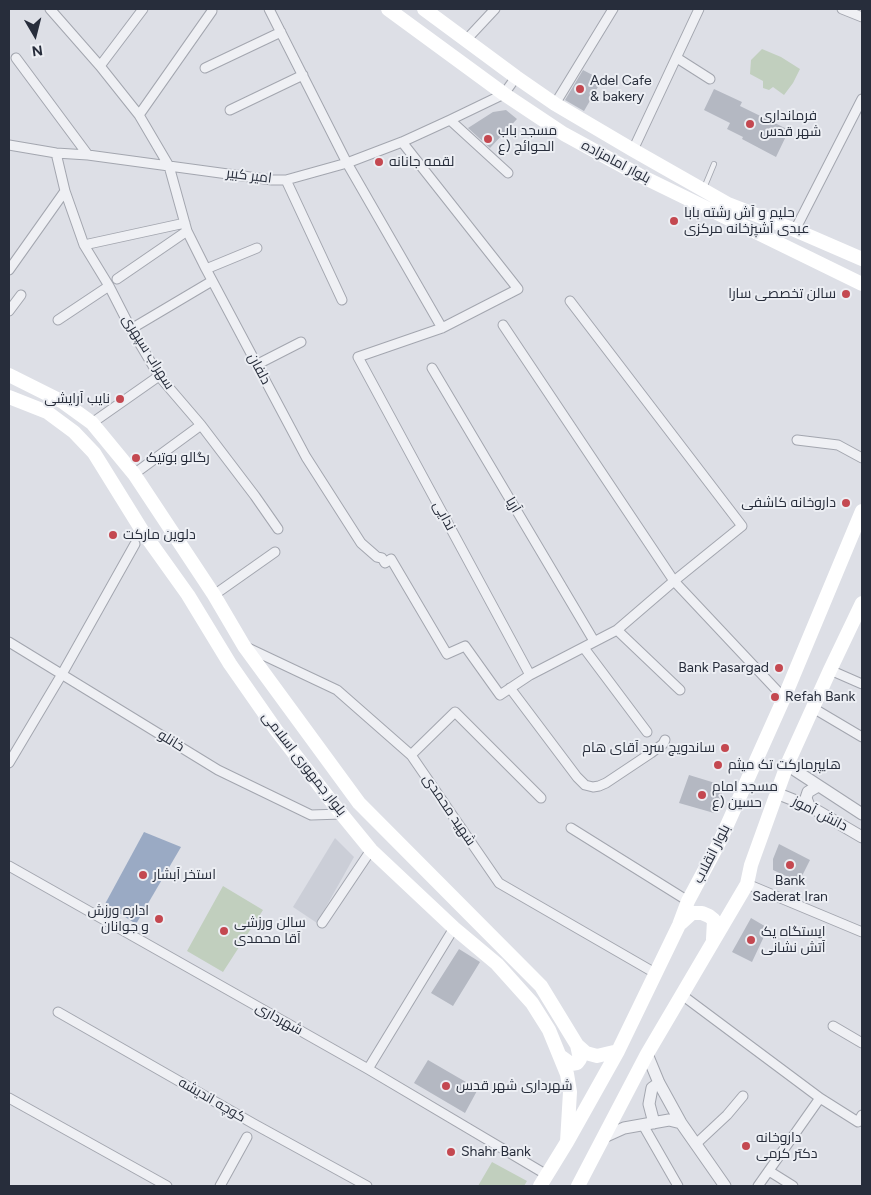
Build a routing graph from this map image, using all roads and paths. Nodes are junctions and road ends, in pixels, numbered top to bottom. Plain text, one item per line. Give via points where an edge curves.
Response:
1 (50, 9) edge
2 (143, 9) edge
3 (270, 9) edge
4 (388, 9) edge
5 (424, 9) edge
6 (495, 9) edge
7 (613, 9) edge
8 (699, 9) edge
9 (842, 9) edge
10 (212, 11) dead end
11 (862, 17) edge
12 (281, 32) junction
13 (466, 40) junction
14 (16, 58) dead end
15 (677, 58) junction
16 (100, 66) junction
17 (205, 68) dead end
18 (303, 75) junction
19 (516, 77) junction
20 (710, 79) dead end
21 (504, 94) junction
22 (862, 99) edge
23 (554, 104) junction
24 (230, 110) dead end
25 (139, 115) junction
26 (450, 120) junction
27 (402, 142) junction
28 (9, 145) edge
29 (633, 150) junction
30 (56, 154) junction
31 (88, 156) junction
32 (347, 163) junction
33 (714, 164) dead end
34 (169, 166) junction
35 (508, 173) dead end
36 (286, 180) junction
37 (703, 190) junction
38 (65, 191) junction
39 (186, 227) junction
40 (795, 230) junction
41 (84, 245) junction
42 (257, 248) dead end
43 (862, 259) edge
44 (206, 269) junction
45 (9, 270) edge
46 (117, 279) dead end
47 (212, 281) junction
48 (862, 284) edge
49 (109, 286) junction
50 (21, 295) dead end
51 (342, 300) dead end
52 (570, 301) dead end
53 (9, 311) edge
54 (58, 320) dead end
55 (503, 325) dead end
56 (442, 328) junction
57 (131, 329) junction
58 (301, 342) dead end
59 (256, 365) junction
60 (432, 368) dead end
61 (9, 375) edge
62 (160, 376) junction
63 (9, 397) edge
64 (92, 423) junction
65 (201, 425) junction
66 (797, 440) dead end
67 (862, 458) edge
68 (134, 474) junction
69 (862, 511) edge
70 (278, 528) dead end
71 (862, 531) edge
72 (850, 540) junction
73 (135, 544) dead end
74 (275, 552) dead end
75 (674, 581) junction
76 (205, 582) junction
77 (188, 595) junction
78 (214, 595) junction
79 (862, 603) edge
80 (617, 630) junction
81 (594, 641) junction
82 (9, 642) edge
83 (244, 646) junction
84 (584, 648) junction
85 (830, 670) junction
86 (62, 674) junction
87 (530, 675) junction
88 (862, 684) edge
89 (510, 688) junction
90 (680, 690) dead end
91 (784, 698) junction
92 (813, 708) junction
93 (647, 732) dead end
94 (862, 737) edge
95 (664, 740) dead end
96 (411, 755) junction
97 (9, 763) edge
98 (787, 766) junction
99 (818, 786) junction
100 (776, 793) junction
101 (541, 798) dead end
102 (809, 806) junction
103 (342, 814) junction
104 (862, 814) edge
105 (571, 828) dead end
106 (862, 837) edge
107 (371, 850) junction
108 (9, 866) edge
109 (748, 884) junction
110 (688, 901) junction
111 (322, 923) dead end
112 (679, 925) junction
113 (454, 928) junction
114 (862, 932) edge
115 (712, 942) junction
116 (655, 974) junction
117 (682, 995) junction
118 (58, 1012) dead end
119 (833, 1026) dead end
120 (862, 1043) edge
121 (577, 1044) junction
122 (618, 1052) junction
123 (647, 1054) junction
124 (560, 1056) junction
125 (368, 1069) junction
126 (659, 1083) junction
127 (743, 1096) dead end
128 (9, 1098) edge
129 (820, 1098) junction
130 (862, 1115) edge
131 (681, 1123) junction
132 (648, 1124) junction
133 (247, 1137) dead end
134 (604, 1137) junction
135 (567, 1142) junction
136 (697, 1143) junction
137 (769, 1171) junction
138 (544, 1181) edge
139 (167, 1186) edge
140 (220, 1186) edge
141 (367, 1186) edge
142 (578, 1186) edge
143 (678, 1186) edge
144 (726, 1186) edge
145 (758, 1186) edge
146 (792, 1186) edge

1 - 16 street, دلفان
2 - 16 street
3 - 12 street
4 - 21 main road, بلوار امامزاده
5 - 13 main road, بلوار امامزاده
6 - 13 street
7 - 23 street
8 - 15 street
9 - 11 street
10 - 25 street
12 - 17 street
12 - 18 street
13 - 19 main road, بلوار امامزاده
14 - 31 street
15 - 20 street
15 - 29 street
16 - 25 street, دلفان
18 - 24 street
18 - 32 street
19 - 21 street
19 - 23 main road, بلوار امامزاده
21 - 26 street, امیر کبیر
21 - 48 main road, بلوار امامزاده via 564,134 639,175
22 - 40 street
23 - 29 main road, بلوار امامزاده
25 - 34 street, دلفان
26 - 27 street, امیر کبیر
26 - 35 street
27 - 32 street, امیر کبیر
27 - 56 street via 518,289
28 - 30 street, امیر کبیر
29 - 37 main road, بلوار امامزاده
30 - 31 street, امیر کبیر
30 - 38 street, سهراب سپهری
31 - 34 street, امیر کبیر
32 - 36 street, امیر کبیر
32 - 56 street
33 - 37 lane
34 - 36 street, امیر کبیر
34 - 39 street, دلفان
36 - 51 street
37 - 40 main road, بلوار امامزاده via 728,204
38 - 41 street, سهراب سپهری
38 - 45 street
39 - 41 street
39 - 44 street, دلفان
39 - 46 street
40 - 43 main road, بلوار امامزاده
41 - 49 street, سهراب سپهری
42 - 44 street
44 - 47 street, دلفان
47 - 57 street
47 - 59 street, دلفان
49 - 54 street
49 - 57 street, سهراب سپهری
50 - 53 street
52 - 75 street via 742,526
55 - 75 street
56 - 87 street, ندایی via 358,357
57 - 62 street, سهراب سپهری
58 - 59 street
59 - 89 street, دلفان via 306,457 361,543 385,563 391,559 447,654 465,646 500,695
60 - 81 street, آریا
61 - 64 main road, بلوار جمهوری اسلامی via 63,402
62 - 64 street
62 - 65 street, سهراب سپهری
63 - 77 main road, بلوار جمهوری اسلامی via 47,412 74,432 94,453
64 - 68 main road, بلوار جمهوری اسلامی
65 - 68 street
65 - 70 street, سهراب سپهری
66 - 67 street via 838,445
68 - 76 main road, بلوار جمهوری اسلامی
69 - 72 main road, بلوار انقلاب
71 - 72 main road
72 - 91 main road, بلوار انقلاب
73 - 86 street
74 - 78 street
75 - 80 street
75 - 91 street
76 - 77 main road
76 - 78 main road, بلوار جمهوری اسلامی
77 - 103 main road, بلوار جمهوری اسلامی via 276,730
78 - 83 main road, بلوار جمهوری اسلامی
79 - 85 main road
80 - 81 street
80 - 90 street
81 - 84 street
82 - 86 street, خانلو
83 - 96 street, شهید محمدی via 337,690
83 - 121 main road, بلوار جمهوری اسلامی via 359,803 541,986
84 - 87 street
84 - 93 street
85 - 88 street
85 - 92 main road
86 - 97 street
86 - 103 street, خانلو via 218,770 311,815
87 - 89 street
89 - 95 street via 585,785 594,787 606,783 663,744
91 - 110 main road, بلوار انقلاب via 720,842
92 - 94 street
92 - 98 main road
96 - 101 street via 455,712
96 - 116 street, شهید محمدی via 499,883
98 - 99 street, دانش آموز
98 - 100 main road
99 - 102 street via 808,792
99 - 104 street, دانش آموز
100 - 102 street, دانش آموز
100 - 109 main road via 751,865
102 - 106 street, دانش آموز
103 - 107 main road, بلوار جمهوری اسلامی
105 - 110 street
107 - 111 street
107 - 113 main road, بلوار جمهوری اسلامی
108 - 125 street, شهرداری
109 - 114 street
109 - 115 main road
110 - 112 main road, بلوار انقلاب
112 - 115 main road via 692,912 709,916 714,920
112 - 116 main road, بلوار انقلاب
113 - 124 main road, بلوار جمهوری اسلامی via 497,964 532,1003
113 - 125 street
115 - 117 main road
116 - 122 main road, بلوار انقلاب
117 - 123 main road
117 - 129 street
118 - 141 street, کوچه اندیشه
119 - 120 street
121 - 122 main road, بلوار جمهوری اسلامی via 586,1053 597,1056
121 - 124 main road via 580,1058 577,1063 572,1064
122 - 135 main road, بلوار انقلاب
123 - 126 street
123 - 134 main road
124 - 135 main road, بلوار جمهوری اسلامی via 570,1092
125 - 138 street, شهرداری
126 - 131 street
126 - 132 street via 652,1088
127 - 136 street
128 - 139 street
129 - 130 street via 858,1122
129 - 137 street
131 - 132 street via 669,1120
131 - 136 street
132 - 134 street via 624,1128
132 - 143 street
133 - 140 street
134 - 142 main road
135 - 138 main road, بلوار انقلاب
136 - 144 street
137 - 145 street
137 - 146 street

